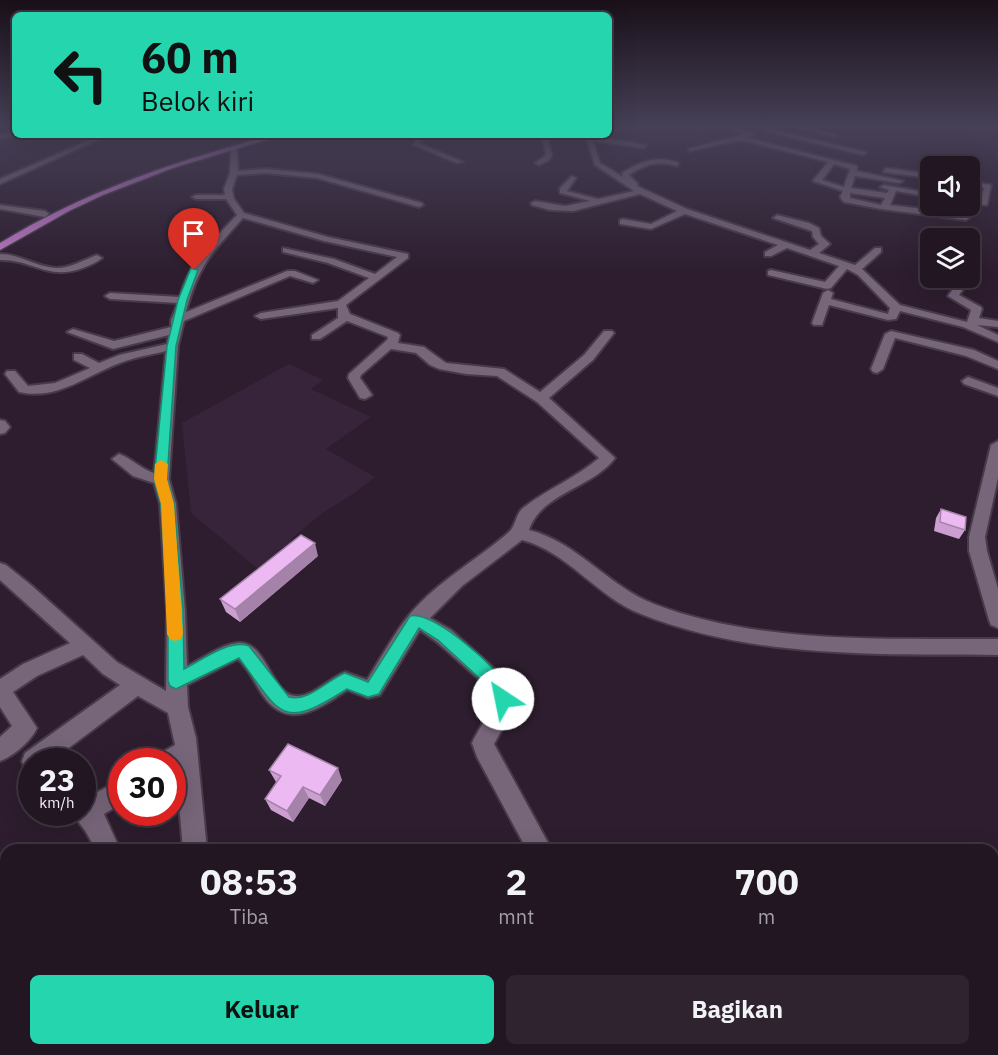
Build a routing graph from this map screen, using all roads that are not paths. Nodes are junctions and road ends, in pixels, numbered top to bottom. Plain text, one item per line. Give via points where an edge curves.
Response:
1 (15, 175) edge
2 (144, 175) edge
3 (233, 175) edge
4 (310, 175) edge
5 (615, 175) edge
6 (626, 175) edge
7 (821, 175) edge
8 (841, 175) edge
9 (852, 175) edge
10 (861, 175) edge
11 (875, 175) edge
12 (572, 178) dead end
13 (0, 182) edge
14 (920, 184) edge
15 (980, 185) edge
16 (640, 191) junction
17 (96, 192) junction
18 (891, 193) junction
19 (920, 194) edge
20 (980, 194) edge
21 (986, 195) junction
22 (196, 197) dead end
23 (230, 197) junction
24 (680, 199) dead end
25 (598, 201) junction
26 (535, 203) dead end
27 (980, 203) edge
28 (419, 205) dead end
29 (0, 207) edge
30 (885, 207) junction
31 (26, 211) junction
32 (684, 211) junction
33 (0, 212) edge
34 (16, 215) junction
35 (241, 215) junction
36 (41, 217) junction
37 (966, 217) dead end
38 (777, 218) dead end
39 (623, 222) dead end
40 (0, 241) edge
41 (787, 244) junction
42 (0, 248) edge
43 (286, 250) dead end
44 (878, 250) dead end
45 (812, 253) junction
46 (768, 254) dead end
47 (0, 257) edge
48 (97, 258) dead end
49 (844, 266) junction
50 (856, 269) junction
51 (771, 273) dead end
52 (374, 277) junction
53 (313, 280) dead end
54 (827, 286) junction
55 (959, 288) edge
56 (110, 296) dead end
57 (182, 300) junction
58 (825, 301) junction
59 (896, 307) junction
60 (343, 310) junction
61 (977, 314) junction
62 (261, 316) dead end
63 (819, 323) dead end
64 (998, 324) edge
65 (176, 325) junction
66 (73, 332) dead end
67 (608, 333) dead end
68 (316, 337) dead end
69 (998, 339) edge
70 (389, 345) junction
71 (172, 346) junction
72 (78, 357) dead end
73 (998, 365) edge
74 (98, 368) junction
75 (877, 369) dead end
76 (11, 374) dead end
77 (968, 381) dead end
78 (998, 392) edge
79 (365, 394) dead end
80 (542, 399) junction
81 (0, 424) edge
82 (0, 430) edge
83 (997, 448) edge
84 (119, 459) dead end
85 (161, 479) junction
86 (519, 533) junction
87 (0, 570) edge
88 (991, 573) edge
89 (416, 620) junction
90 (998, 620) edge
91 (85, 645) junction
92 (998, 647) edge
93 (176, 681) junction
94 (137, 686) junction
95 (0, 690) edge
96 (177, 707) junction
97 (8, 745) edge
98 (51, 748) edge
99 (176, 748) edge
100 (186, 805) edge
101 (94, 826) edge
102 (102, 844) edge
103 (194, 844) edge
104 (537, 844) edge

1 - 13 street
2 - 17 highway
3 - 23 street via 228,189
4 - 28 street
5 - 16 street
6 - 16 street
7 - 8 street via 817,183
9 - 30 street via 844,197 847,200
10 - 18 street
11 - 14 street
12 - 25 street via 564,193
15 - 21 street via 988,186
16 - 24 street
16 - 25 street
16 - 32 street
17 - 36 highway
17 - 42 highway
18 - 19 street
18 - 30 street
20 - 21 street
21 - 27 street via 984,203
22 - 23 street
23 - 35 street
25 - 26 street via 570,208
29 - 31 street
30 - 37 street
31 - 34 street
31 - 36 street
32 - 39 street via 655,227
32 - 41 street
33 - 34 street
34 - 36 street
35 - 52 street via 405,256
35 - 57 street via 201,259
36 - 40 highway
38 - 45 street via 816,230 825,244
41 - 45 street
41 - 46 street
43 - 52 street
44 - 50 street
45 - 49 street
47 - 48 street via 58,270
49 - 50 street
49 - 54 street
50 - 59 street
51 - 54 street
52 - 60 street
53 - 65 street via 287,274
54 - 58 street
55 - 61 street via 953,296
56 - 57 street
57 - 65 street
58 - 59 street via 888,317 892,317
58 - 63 street
59 - 61 street
60 - 62 street
60 - 68 street via 335,326
60 - 70 street via 392,333 394,338
61 - 64 street
61 - 69 street
65 - 66 street via 113,345
65 - 71 street
67 - 80 street via 599,350
70 - 79 street via 355,374 356,384
70 - 80 street via 420,350 438,364 458,369 500,372
71 - 74 street via 127,356
71 - 85 street
72 - 74 street
73 - 75 street via 970,352 891,334
74 - 76 street via 67,383 37,391 24,388
77 - 78 street
80 - 86 street via 608,458 589,475 526,514
81 - 82 street
83 - 88 street via 977,537
84 - 85 street via 131,470
85 - 93 street via 168,504 176,610
86 - 89 street via 456,581
86 - 92 street via 542,538 619,595 645,608 728,633 846,646
87 - 91 street
88 - 90 street
89 - 93 street via 373,689 345,681 312,702 296,707 284,703 243,651
89 - 104 street via 444,636 500,686 501,711 483,743
91 - 94 street
91 - 95 street via 30,670
93 - 96 street
94 - 96 street
94 - 98 street
95 - 97 street via 26,727
96 - 99 street
100 - 103 street
101 - 102 street

